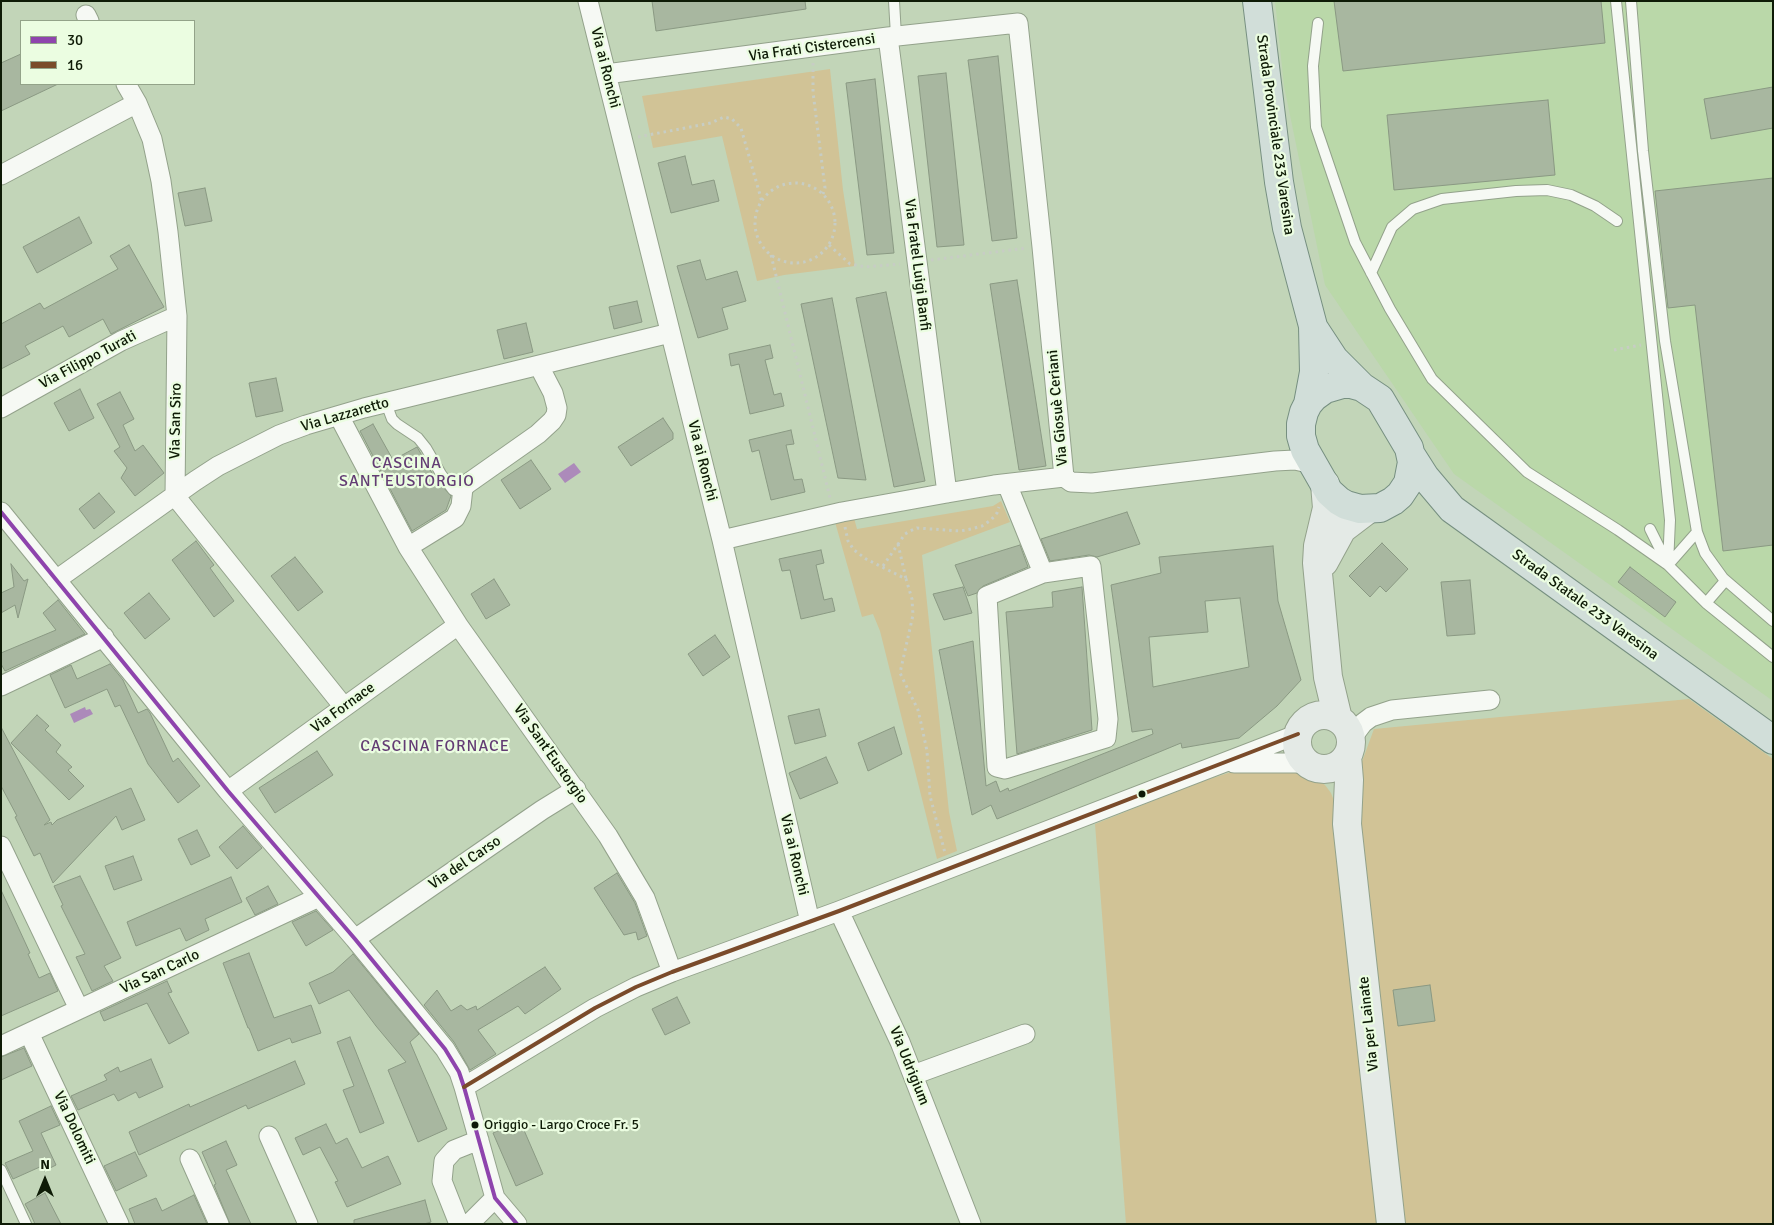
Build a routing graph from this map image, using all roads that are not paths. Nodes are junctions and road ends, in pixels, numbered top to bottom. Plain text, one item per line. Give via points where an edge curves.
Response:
1 (588, 1) edge
2 (894, 1) edge
3 (1257, 1) edge
4 (1616, 1) edge
5 (1631, 1) edge
6 (1018, 22) joint
7 (1318, 23) dead end
8 (892, 37) junction
9 (606, 74) junction
10 (127, 85) edge
11 (137, 103) junction
12 (1, 176) edge
13 (1617, 221) dead end
14 (1371, 273) junction
15 (177, 316) junction
16 (1313, 326) junction
17 (670, 333) junction
18 (540, 366) junction
19 (1362, 387) junction
20 (386, 404) junction
21 (1308, 404) junction
22 (1, 408) edge
23 (339, 416) junction
24 (1411, 455) junction
25 (1319, 474) junction
26 (1064, 477) junction
27 (1000, 484) junction
28 (462, 493) junction
29 (947, 493) junction
30 (175, 496) junction
31 (1393, 501) junction
32 (1452, 508) junction
33 (1367, 510) junction
34 (1, 512) edge
35 (1650, 529) dead end
36 (1697, 532) junction
37 (722, 540) junction
38 (408, 546) junction
39 (1668, 565) junction
40 (1043, 573) junction
41 (1319, 573) junction
42 (56, 580) junction
43 (1725, 581) junction
44 (1706, 603) junction
45 (1773, 621) edge
46 (458, 625) junction
47 (104, 637) junction
48 (1773, 657) edge
49 (1, 686) edge
50 (1490, 700) dead end
51 (344, 707) junction
52 (1331, 731) junction
53 (1773, 740) edge
54 (1223, 763) junction
55 (1312, 766) junction
56 (576, 789) junction
57 (228, 791) junction
58 (1347, 824) junction
59 (1, 846) edge
60 (318, 897) junction
61 (839, 911) junction
62 (810, 922) junction
63 (355, 938) junction
64 (672, 972) junction
65 (79, 1009) junction
66 (29, 1033) junction
67 (1025, 1034) dead end
68 (1, 1046) edge
69 (913, 1075) junction
70 (464, 1087) junction
71 (269, 1136) dead end
72 (479, 1140) junction
73 (190, 1159) dead end
74 (1, 1170) edge
75 (495, 1198) junction
76 (26, 1224) edge
77 (119, 1224) edge
78 (219, 1224) edge
79 (308, 1224) edge
80 (459, 1224) edge
81 (469, 1224) edge
82 (517, 1224) edge
83 (971, 1224) edge
84 (1391, 1224) edge

1 - 9 street, Via ai Ronchi
2 - 8 lane
3 - 16 main road, Strada Provinciale 233 Varesina via 1279,182 1287,228
4 - 39 lane via 1670,520
5 - 36 lane via 1643,151 1665,341
6 - 8 street, Via Frati Cistercensi
6 - 26 street, Via Giosuè Ceriani
7 - 14 lane via 1313,66 1316,127 1355,242
8 - 9 street, Via Frati Cistercensi
8 - 29 street, Via Fratel Luigi Banfi
9 - 17 street, Via ai Ronchi
10 - 11 street, Via San Siro
11 - 12 street
11 - 15 street, Via San Siro via 152,139 161,181
13 - 14 lane via 1571,195 1547,190 1442,199 1413,209 1392,227
14 - 39 lane via 1432,379 1527,472
15 - 22 street, Via Filippo Turati via 121,341
15 - 30 street, Via San Siro
16 - 19 main road via 1334,359
16 - 21 main road via 1314,372
17 - 18 street, Via Lazzaretto
17 - 37 street, Via ai Ronchi
18 - 20 street, Via Lazzaretto
18 - 28 street via 553,393 556,415 538,434 467,484
19 - 21 main road via 1352,384 1333,386 1319,392
19 - 24 main road via 1380,399
20 - 23 street, Via Lazzaretto
20 - 28 lane via 392,419 418,438 453,490
21 - 25 main road via 1300,424 1301,436
23 - 30 street, Via Lazzaretto via 279,436 218,466
23 - 38 street, Via Sant'Eustorgio
24 - 31 main road via 1408,483
24 - 32 main road, Strada Statale 233 Varesina
25 - 26 street via 1295,460 1092,483 1071,482
25 - 33 main road via 1334,496 1346,505
25 - 41 street, Via per Lainate via 1327,508 1318,546
26 - 27 street, Via Giosuè Ceriani
27 - 29 street, Via Giosuè Ceriani
27 - 40 street
28 - 38 street via 462,506 455,518
29 - 37 street, Via Giosuè Ceriani via 842,512
30 - 42 street, Via Lazzaretto
30 - 51 street
31 - 32 main road via 1424,501
31 - 33 main road
32 - 53 main road, Strada Statale 233 Varesina
33 - 41 street via 1342,529
34 - 42 street
35 - 39 lane
36 - 39 lane
36 - 43 lane via 1705,553
37 - 62 street, Via ai Ronchi
38 - 46 street, Via Sant'Eustorgio
39 - 44 lane
40 - 40 street via 987,596 997,767 1006,769 1106,738 1108,719 1091,566
41 - 52 street, Via per Lainate
42 - 47 street
43 - 44 lane
43 - 45 lane
44 - 48 lane
46 - 51 street, Via Fornace
46 - 56 street, Via Sant'Eustorgio
47 - 49 street
47 - 57 street
50 - 52 street via 1392,710 1363,723
51 - 57 street, Via Fornace
52 - 54 street
52 - 55 street, Via per Lainate via 1297,750
52 - 55 street via 1341,763 1334,767
52 - 58 street, Via per Lainate via 1349,787
54 - 55 street
54 - 61 street
55 - 58 street, Via per Lainate via 1338,797
56 - 63 street, Via del Carso
56 - 64 street, Via Sant'Eustorgio via 645,898
57 - 60 street
58 - 84 street, Via per Lainate
59 - 65 street
60 - 63 street
60 - 65 street, Via San Carlo
61 - 62 street
61 - 69 street, Via Udrigium
62 - 64 street
63 - 70 street via 445,1049
64 - 70 street via 595,1008
65 - 66 street, Via San Carlo
66 - 68 street, Via San Carlo
66 - 77 street, Via Dolomiti
67 - 69 street
69 - 83 street, Via Udrigium
70 - 72 street
71 - 79 street
72 - 75 street
72 - 80 street via 454,1150 444,1161 442,1181
73 - 78 street
74 - 76 lane
75 - 81 street
75 - 82 street

